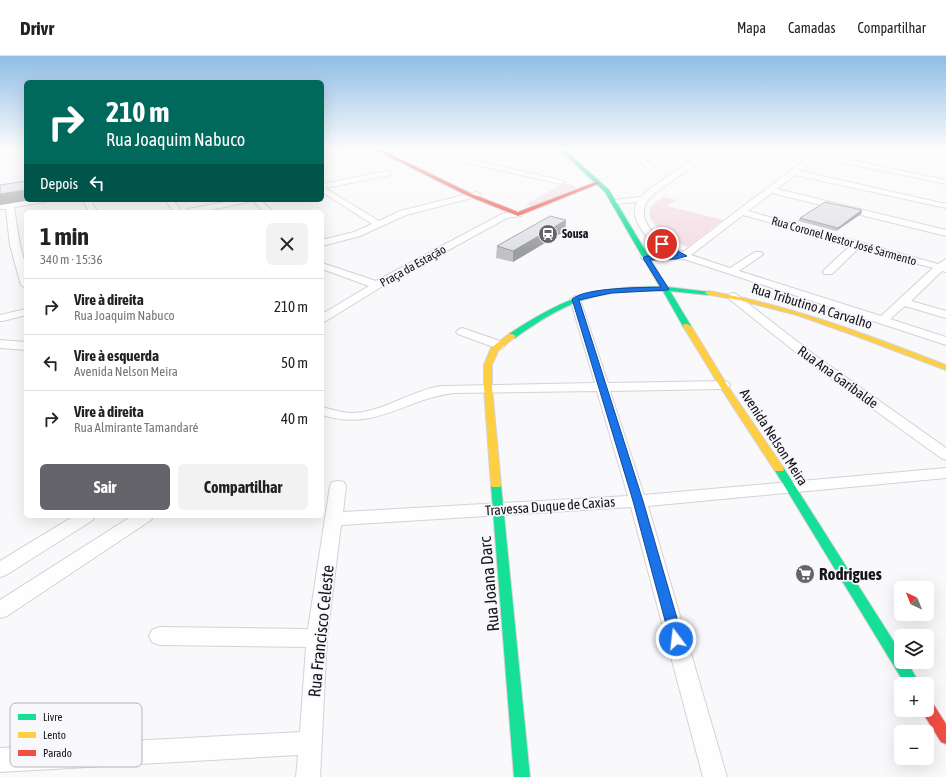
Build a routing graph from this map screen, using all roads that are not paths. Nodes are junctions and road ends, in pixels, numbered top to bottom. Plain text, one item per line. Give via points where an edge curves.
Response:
1 (339, 183) edge
2 (450, 183) edge
3 (560, 183) edge
4 (564, 183) edge
5 (598, 183) joint
6 (666, 183) edge
7 (780, 183) edge
8 (842, 183) edge
9 (324, 186) edge
10 (586, 187) junction
11 (548, 188) dead end
12 (324, 190) edge
13 (771, 190) junction
14 (473, 194) junction
15 (643, 199) junction
16 (524, 201) dead end
17 (34, 202) edge
18 (238, 202) edge
19 (258, 202) edge
20 (614, 202) junction
21 (946, 206) edge
22 (5, 207) edge
23 (198, 210) edge
24 (267, 210) edge
25 (513, 212) junction
26 (742, 212) junction
27 (378, 224) junction
28 (946, 233) edge
29 (357, 234) junction
30 (324, 242) edge
31 (24, 243) edge
32 (15, 245) junction
33 (857, 245) junction
34 (324, 249) edge
35 (758, 254) dead end
36 (684, 256) junction
37 (646, 258) junction
38 (944, 266) edge
39 (324, 267) edge
40 (731, 272) junction
41 (828, 272) dead end
42 (24, 278) edge
43 (377, 285) junction
44 (666, 289) junction
45 (732, 296) junction
46 (575, 299) junction
47 (904, 302) junction
48 (24, 313) edge
49 (946, 314) edge
50 (324, 317) edge
51 (3, 318) dead end
52 (882, 321) junction
53 (462, 332) dead end
54 (946, 341) edge
55 (0, 344) edge
56 (499, 345) junction
57 (24, 346) edge
58 (946, 368) edge
59 (723, 384) junction
60 (602, 386) junction
61 (488, 388) junction
62 (324, 412) edge
63 (946, 455) edge
64 (946, 473) edge
65 (338, 486) dead end
66 (790, 486) junction
67 (638, 501) junction
68 (498, 509) junction
69 (84, 518) edge
70 (142, 518) edge
71 (334, 519) junction
72 (0, 570) edge
73 (0, 610) edge
74 (159, 636) dead end
75 (317, 638) junction
76 (909, 677) edge
77 (933, 717) edge
78 (946, 737) edge
79 (310, 743) junction
80 (142, 752) edge
81 (10, 759) edge
82 (0, 760) edge
83 (308, 777) edge
84 (522, 777) edge
85 (715, 777) edge

1 - 9 street
2 - 14 street
3 - 11 street
4 - 10 street
5 - 10 street
5 - 20 street, Avenida Nelson Meira
6 - 15 street
7 - 13 street
8 - 21 street
10 - 25 street
12 - 27 street
13 - 26 street
13 - 28 street
14 - 25 street
14 - 27 street via 403,213
15 - 20 street
15 - 36 street via 639,213 649,232 662,244
16 - 25 street
17 - 22 street
18 - 23 street
19 - 24 street
20 - 37 street, Avenida Nelson Meira
22 - 32 street
25 - 43 street, Praça da Estação
26 - 33 street, Rua Coronel Nestor José Sarmento
26 - 36 street
27 - 29 street
29 - 30 street
29 - 34 street
31 - 32 street
32 - 42 street
33 - 38 street, Rua Coronel Nestor José Sarmento
33 - 41 street
35 - 40 street
36 - 37 street
36 - 40 street
37 - 44 street, Avenida Nelson Meira
38 - 47 street
39 - 43 street
40 - 52 street
43 - 50 street, Praça da Estação
44 - 45 street, Rua Tributino A Carvalho
44 - 46 street, Rua Tributino A Carvalho via 611,291
44 - 59 street, Avenida Nelson Meira
45 - 58 street, Rua Tributino A Carvalho via 817,319
45 - 63 street, Rua Ana Garibalde via 812,359
46 - 56 street, Rua Tributino A Carvalho
46 - 60 street
47 - 49 street
47 - 52 street
48 - 51 street
52 - 54 street
53 - 56 street
55 - 57 street
56 - 61 street, Rua Joana Darc via 487,364
59 - 60 street
59 - 66 street, Avenida Nelson Meira
60 - 61 street
60 - 67 street
61 - 62 street via 431,392 359,417 339,417
61 - 68 street, Rua Joana Darc
64 - 66 street, Travessa Duque de Caxias
65 - 71 street, Rua Francisco Celeste
66 - 67 street, Travessa Duque de Caxias
66 - 76 street, Avenida Nelson Meira
67 - 68 street, Travessa Duque de Caxias
67 - 85 street
68 - 71 street, Travessa Duque de Caxias
68 - 84 street, Rua Joana Darc
69 - 72 street
70 - 73 street
71 - 75 street, Rua Francisco Celeste
74 - 75 street
75 - 79 street, Rua Francisco Celeste
77 - 78 street
79 - 80 street
79 - 83 street, Rua Francisco Celeste
81 - 82 street

